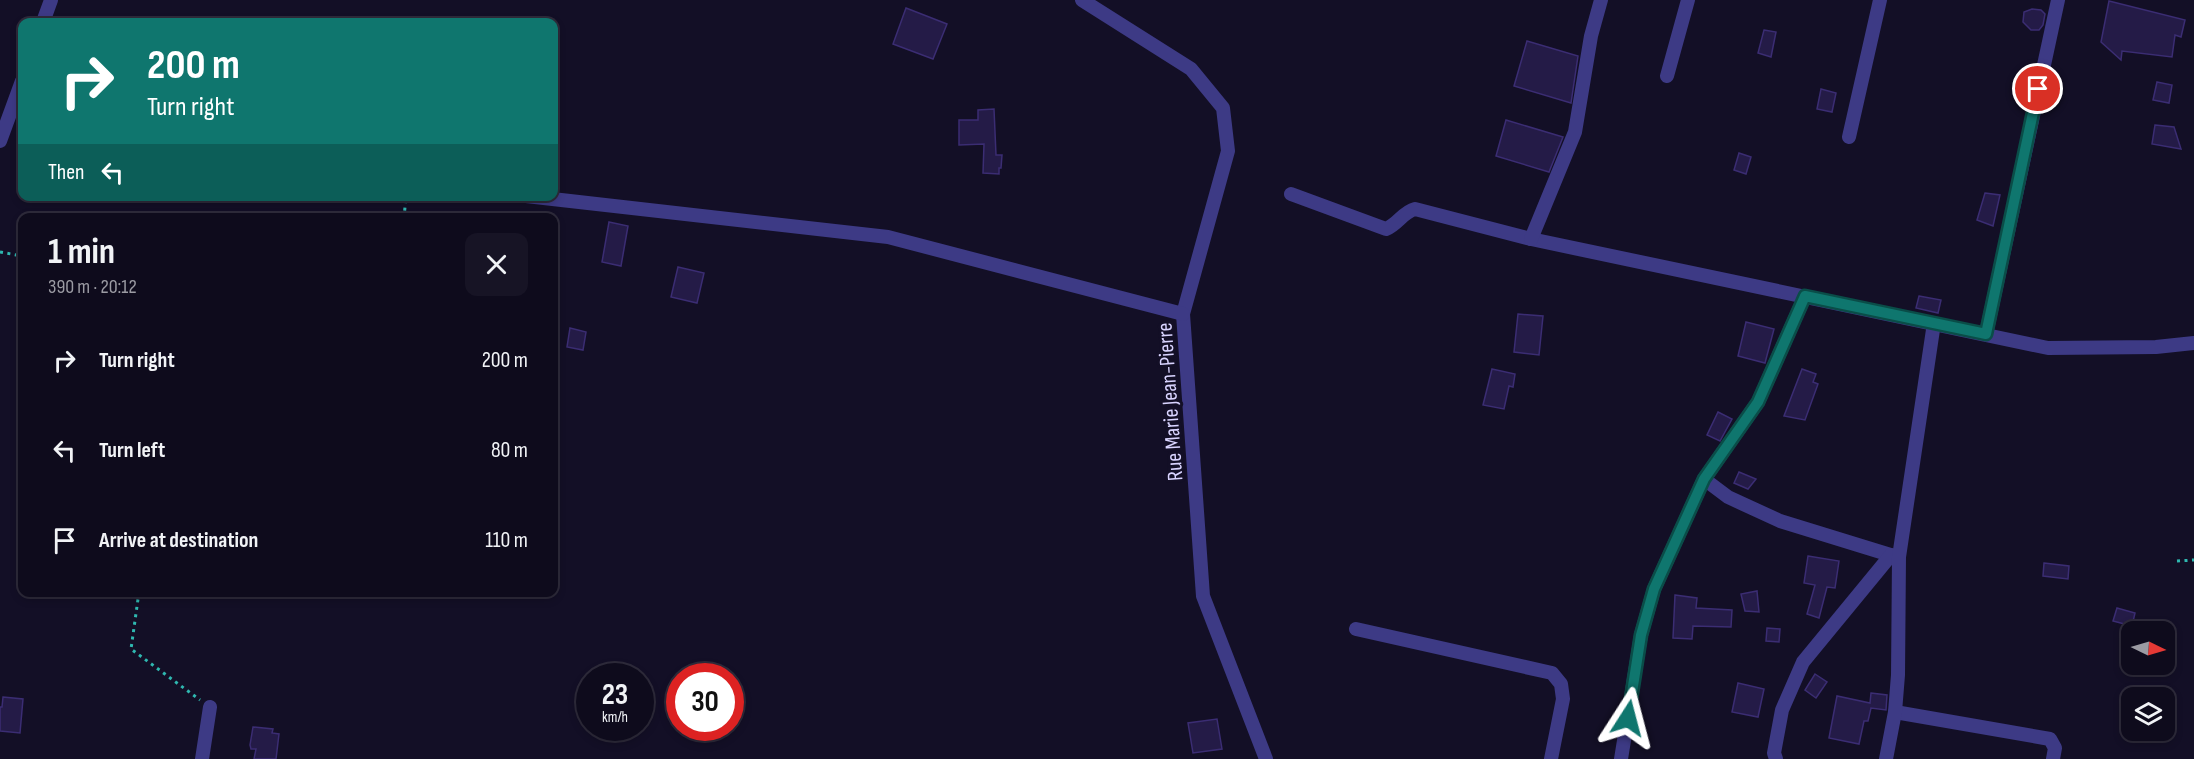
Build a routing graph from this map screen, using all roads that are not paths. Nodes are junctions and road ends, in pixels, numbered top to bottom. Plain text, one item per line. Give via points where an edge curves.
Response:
1 (51, 0) edge
2 (1082, 0) edge
3 (1601, 0) edge
4 (1688, 0) edge
5 (1880, 0) edge
6 (2058, 0) edge
7 (44, 18) edge
8 (1667, 76) dead end
9 (18, 92) edge
10 (1849, 136) dead end
11 (0, 141) edge
12 (1291, 194) dead end
13 (558, 200) edge
14 (1531, 239) junction
15 (1805, 296) junction
16 (1183, 314) junction
17 (1934, 323) junction
18 (1986, 334) junction
19 (2194, 343) edge
20 (1704, 479) junction
21 (1895, 556) junction
22 (1356, 629) dead end
23 (210, 707) road end
24 (1895, 712) junction
25 (202, 759) edge
26 (1266, 759) edge
27 (1551, 759) edge
28 (1621, 759) edge
29 (1776, 759) edge
30 (1886, 759) edge
31 (2053, 759) edge

1 - 7 street
2 - 16 street, Rue Marie Jean-Pierre via 1191,69 1223,108 1228,151
3 - 14 street via 1575,132
4 - 8 street
5 - 10 street
6 - 18 street
9 - 11 street
12 - 14 street via 1386,229 1408,210 1415,209
13 - 16 street via 888,237
14 - 15 street
15 - 17 street
15 - 20 street via 1758,402
16 - 26 street, Rue Marie Jean-Pierre via 1203,596
17 - 18 street
17 - 21 street
18 - 19 street via 2048,348
20 - 21 street via 1728,497 1780,521
20 - 28 street via 1654,589 1641,635
21 - 24 street
21 - 29 street via 1803,662 1782,710
22 - 27 street via 1552,673 1561,684 1563,699
23 - 25 street
24 - 30 street
24 - 31 street via 2050,739 2055,748

